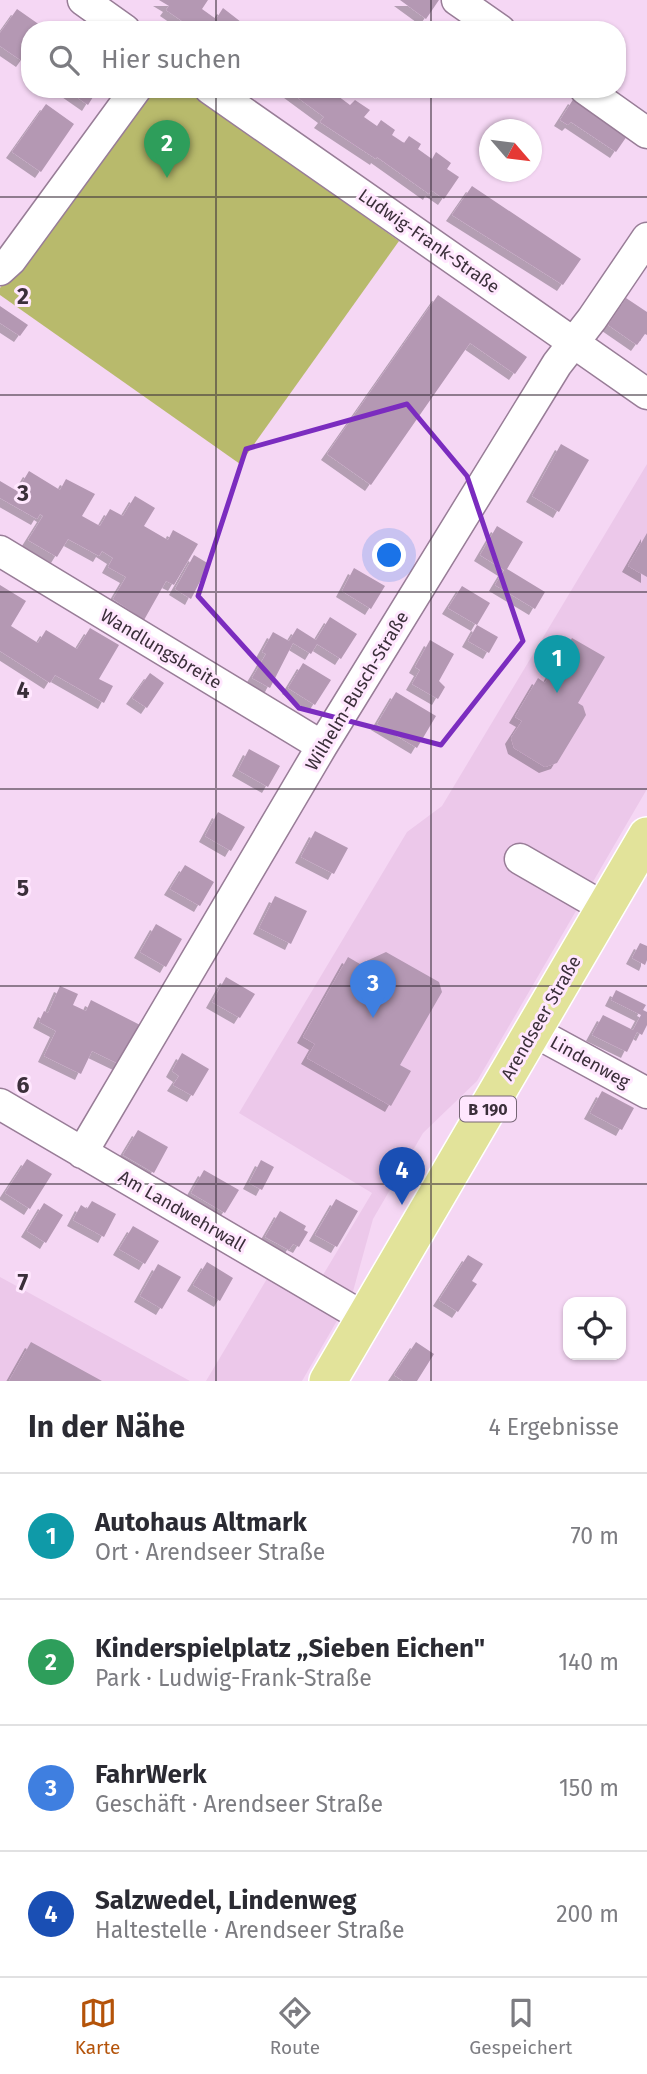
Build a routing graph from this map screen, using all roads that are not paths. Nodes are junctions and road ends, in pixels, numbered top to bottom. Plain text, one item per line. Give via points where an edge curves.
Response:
1 (83, 0) edge
2 (457, 0) edge
3 (112, 21) edge
4 (487, 21) edge
5 (129, 98) edge
6 (223, 98) edge
7 (598, 98) edge
8 (647, 133) edge
9 (647, 238) edge
10 (0, 271) edge
11 (574, 342) junction
12 (647, 394) edge
13 (0, 551) edge
14 (322, 746) junction
15 (647, 836) edge
16 (520, 859) dead end
17 (605, 908) junction
18 (533, 1031) junction
19 (647, 1093) edge
20 (0, 1104) edge
21 (82, 1153) junction
22 (365, 1318) junction
23 (328, 1381) edge

1 - 3 street
2 - 4 street
5 - 10 street
6 - 11 street, Ludwig-Frank-Straße
7 - 8 street
9 - 11 street, Wilhelm-Busch-Straße
11 - 12 street, Ludwig-Frank-Straße
11 - 14 street, Wilhelm-Busch-Straße
13 - 14 street, Wandlungsbreite
14 - 21 street, Wilhelm-Busch-Straße
15 - 17 main road, Arendseer Straße / B 190
16 - 17 street
17 - 18 main road, Arendseer Straße / B 190
18 - 19 street, Lindenweg
18 - 22 main road, Arendseer Straße / B 190
20 - 21 street, Am Landwehrwall
21 - 22 street, Am Landwehrwall
22 - 23 main road, Arendseer Straße / B 190

